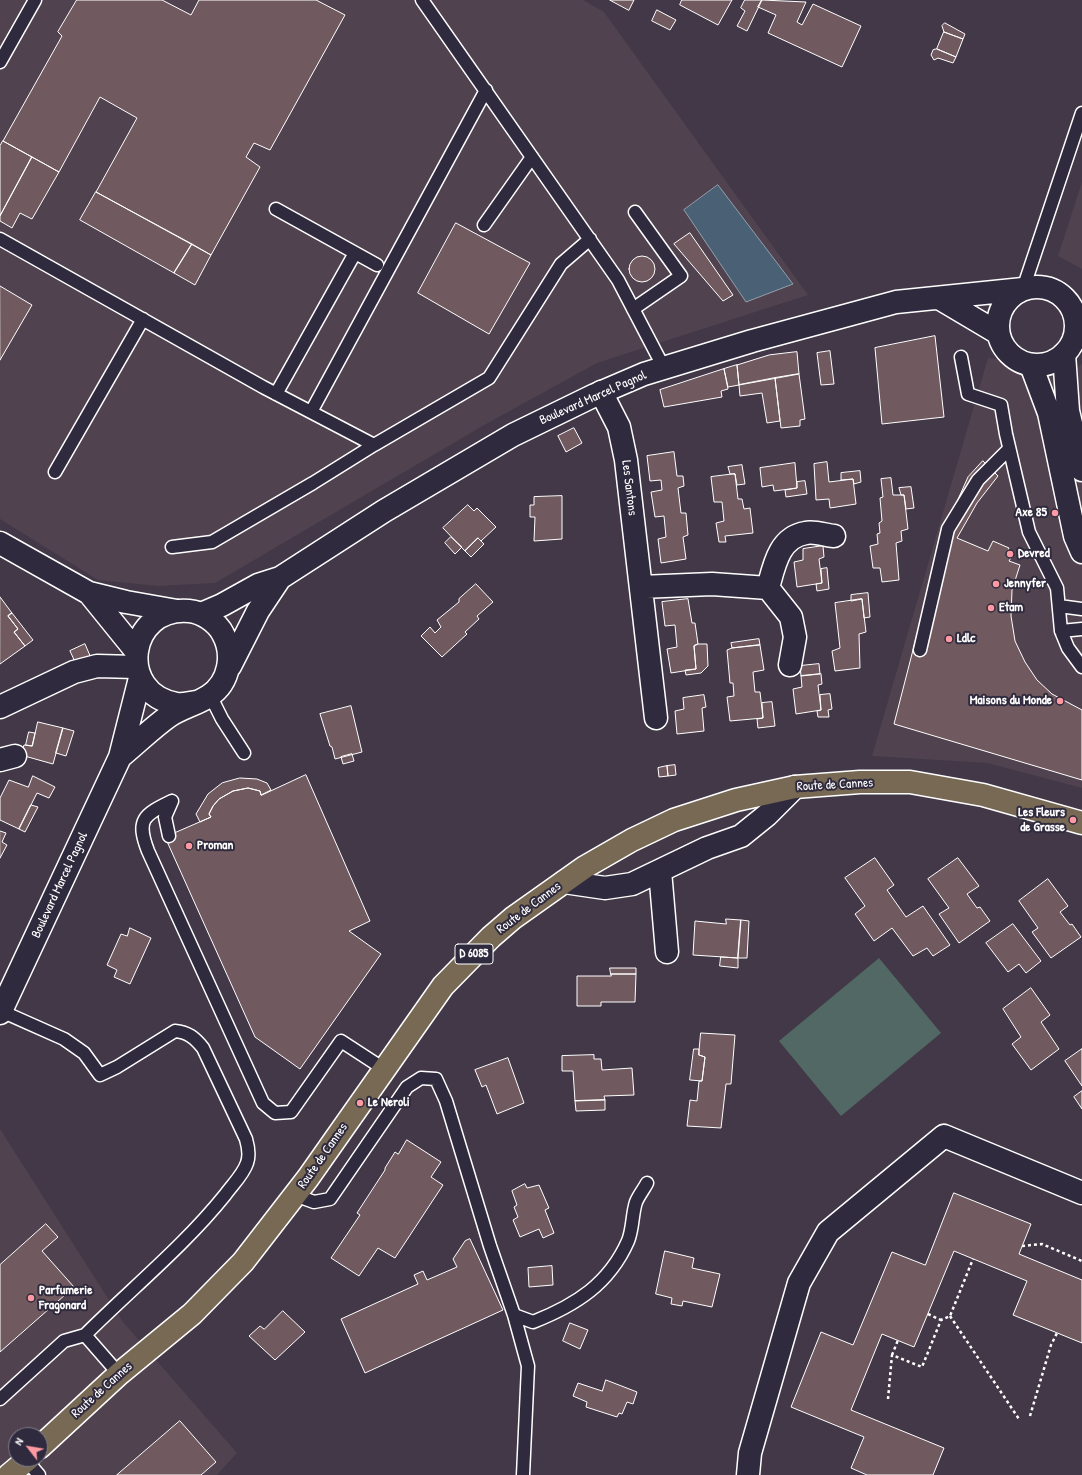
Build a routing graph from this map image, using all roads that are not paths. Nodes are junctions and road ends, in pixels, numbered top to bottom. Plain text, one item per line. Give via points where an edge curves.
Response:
1 (35, 0) edge
2 (422, 0) edge
3 (0, 62) edge
4 (486, 90) junction
5 (1082, 113) edge
6 (532, 157) junction
7 (276, 209) dead end
8 (634, 212) dead end
9 (484, 225) dead end
10 (0, 239) edge
11 (590, 239) junction
12 (355, 253) junction
13 (376, 265) dead end
14 (1023, 289) junction
15 (939, 298) junction
16 (1077, 308) edge
17 (634, 309) junction
18 (143, 319) junction
19 (998, 333) junction
20 (1073, 344) edge
21 (961, 357) dead end
22 (1031, 365) junction
23 (664, 368) junction
24 (602, 392) junction
25 (276, 394) junction
26 (311, 412) junction
27 (374, 445) junction
28 (1009, 449) junction
29 (1082, 470) edge
30 (55, 472) dead end
31 (834, 536) dead end
32 (0, 542) edge
33 (172, 547) dead end
34 (1082, 552) edge
35 (280, 578) junction
36 (641, 588) junction
37 (768, 588) junction
38 (90, 593) junction
39 (1059, 606) junction
40 (1082, 608) edge
41 (177, 611) junction
42 (201, 614) junction
43 (1082, 629) edge
44 (1061, 631) junction
45 (920, 650) dead end
46 (138, 665) junction
47 (790, 665) dead end
48 (1082, 667) edge
49 (228, 670) junction
50 (204, 698) junction
51 (0, 707) edge
52 (656, 718) dead end
53 (244, 752) dead end
54 (120, 757) junction
55 (795, 786) junction
56 (1082, 822) edge
57 (169, 836) dead end
58 (660, 871) junction
59 (564, 882) junction
60 (667, 952) dead end
61 (0, 1012) edge
62 (384, 1069) junction
63 (647, 1183) dead end
64 (1082, 1193) edge
65 (295, 1195) junction
66 (514, 1315) junction
67 (85, 1335) junction
68 (119, 1374) junction
69 (0, 1399) edge
70 (48, 1445) edge
71 (22, 1467) edge
72 (9, 1475) edge
73 (523, 1475) edge
74 (748, 1475) edge

1 - 3 lane
2 - 4 lane
4 - 6 lane
4 - 26 lane
5 - 14 lane
6 - 9 lane
6 - 11 lane
7 - 12 lane
8 - 17 lane via 681,276
10 - 18 lane
11 - 17 lane
11 - 27 lane via 561,264 489,378
12 - 13 lane
12 - 25 lane
14 - 15 street, Boulevard Marcel Pagnol
14 - 16 street via 1046,288 1057,292
14 - 19 street via 1003,306 998,319
15 - 19 street
15 - 23 street, Boulevard Marcel Pagnol via 896,302
16 - 20 street
17 - 23 lane
18 - 25 lane
18 - 30 lane
19 - 22 street via 1011,355
20 - 22 street via 1046,364
20 - 29 street via 1068,411
21 - 28 lane via 968,394 1001,405
22 - 34 street via 1049,414 1074,536
23 - 24 street, Boulevard Marcel Pagnol
24 - 35 street, Boulevard Marcel Pagnol via 513,435 384,511
24 - 36 street, Les Santons via 619,426 626,460
25 - 26 lane
26 - 27 lane
27 - 33 lane via 212,542
28 - 39 lane via 1029,532 1057,588
28 - 45 lane via 978,480 948,529
31 - 37 street via 806,533 788,539 775,561
32 - 38 street
35 - 42 street, Boulevard Marcel Pagnol via 258,585
35 - 49 street, Boulevard Marcel Pagnol via 258,611
36 - 37 street via 712,584
36 - 52 street, Les Santons
37 - 47 street via 792,617 795,637
38 - 41 street
38 - 46 street
39 - 40 lane
39 - 44 lane
41 - 42 street
41 - 46 street via 161,616 149,624 140,637
42 - 49 street via 213,621 222,632 230,658
43 - 44 lane
44 - 48 lane via 1068,648
46 - 50 street via 148,690 162,700 178,704
46 - 51 street via 98,666 74,672
46 - 54 street, Boulevard Marcel Pagnol
49 - 50 street via 221,685
50 - 53 lane
50 - 54 street, Boulevard Marcel Pagnol via 169,716
54 - 61 street, Boulevard Marcel Pagnol
55 - 56 main road, Route de Cannes / D 6085 via 910,782 983,795
55 - 58 street via 767,815 741,836 707,848
55 - 59 main road, Route de Cannes / D 6085 via 736,800 674,820 632,840
57 - 62 lane via 165,816 172,801 153,810 141,828 141,834 263,1103 275,1113 291,1112 341,1041
58 - 59 street via 632,884 605,888
58 - 60 street
59 - 62 main road, Route de Cannes / D 6085 via 513,918 465,963 443,986
61 - 67 lane via 64,1039 84,1052 100,1075 175,1030 185,1032 195,1038 203,1048 246,1139 248,1162 214,1208
62 - 65 main road, Route de Cannes / D 6085
63 - 66 lane via 636,1202 628,1240 611,1271 594,1288 562,1310 534,1322
64 - 74 street via 944,1136 828,1232 799,1283 750,1453
65 - 66 lane via 314,1202 330,1199 407,1087 421,1078 436,1079 446,1101
65 - 68 main road, Route de Cannes / D 6085 via 243,1262 192,1314
66 - 73 lane via 528,1366
67 - 68 lane
67 - 69 lane via 64,1341
68 - 70 main road, Route de Cannes / D 6085
71 - 72 main road, Route de Cannes / D 6085

